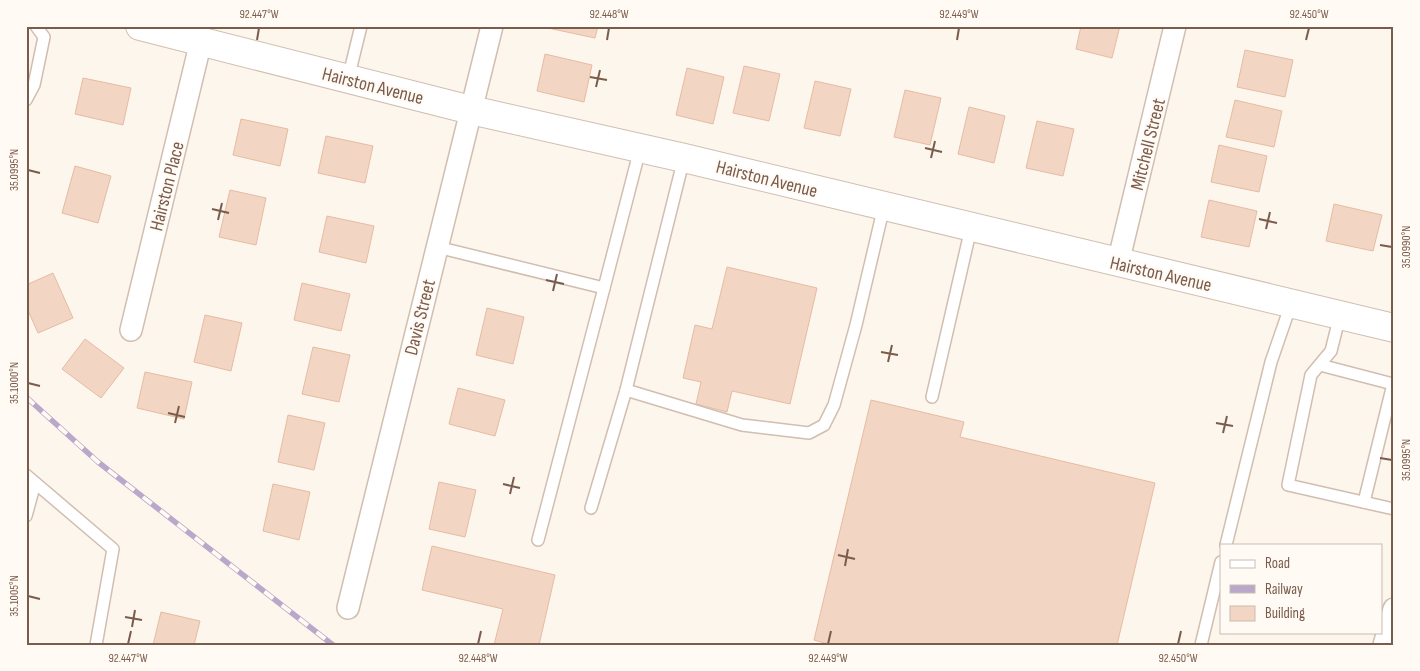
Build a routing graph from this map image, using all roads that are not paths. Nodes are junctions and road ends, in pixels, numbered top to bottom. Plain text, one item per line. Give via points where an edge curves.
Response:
1 (36, 26) edge
2 (140, 26) edge
3 (361, 26) edge
4 (492, 26) edge
5 (1175, 26) edge
6 (201, 41) junction
7 (348, 79) junction
8 (26, 100) edge
9 (471, 110) junction
10 (640, 149) junction
11 (684, 158) junction
12 (884, 206) junction
13 (971, 228) junction
14 (437, 247) junction
15 (1118, 263) junction
16 (604, 288) junction
17 (1291, 304) junction
18 (1340, 315) junction
19 (1394, 328) edge
20 (131, 330) dead end
21 (1320, 365) junction
22 (626, 390) junction
23 (932, 397) dead end
24 (26, 475) edge
25 (35, 483) junction
26 (1364, 502) junction
27 (592, 508) dead end
28 (1394, 509) edge
29 (26, 516) edge
30 (538, 540) dead end
31 (1226, 544) edge
32 (1220, 566) edge
33 (348, 608) dead end
34 (1394, 609) edge
35 (96, 645) edge
36 (1200, 645) edge
37 (1384, 645) edge

1 - 8 lane via 44,37 34,86
2 - 6 street, Hairston Avenue
3 - 7 lane
4 - 9 street, Davis Street
5 - 15 street, Mitchell Street
6 - 7 street, Hairston Avenue
6 - 20 street, Hairston Place
7 - 9 street, Hairston Avenue
9 - 10 street, Hairston Avenue
9 - 14 street, Davis Street
10 - 11 street, Hairston Avenue
10 - 16 lane
11 - 12 street, Hairston Avenue
11 - 22 lane
12 - 13 street, Hairston Avenue
12 - 22 lane via 856,325 834,405 824,425 809,433 742,425
13 - 15 street, Hairston Avenue
13 - 23 lane
14 - 16 lane
14 - 33 street, Davis Street
15 - 17 street, Hairston Avenue
16 - 30 lane
17 - 18 street, Hairston Avenue
17 - 31 lane via 1271,362
18 - 19 street, Hairston Avenue
18 - 21 lane via 1331,350
21 - 26 lane via 1392,384
21 - 26 lane via 1312,375 1288,485
22 - 27 lane
24 - 25 lane
25 - 29 lane
25 - 35 lane via 113,549
26 - 28 lane
32 - 36 lane
34 - 37 street

